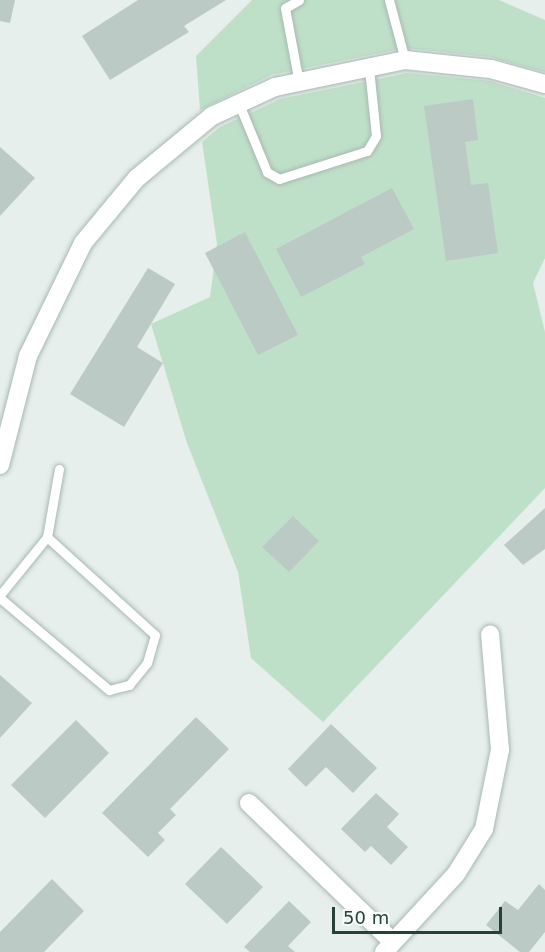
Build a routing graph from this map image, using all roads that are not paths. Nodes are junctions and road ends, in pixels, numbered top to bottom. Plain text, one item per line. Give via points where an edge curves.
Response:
1 (299, 0) edge
2 (389, 0) edge
3 (405, 60) junction
4 (369, 68) junction
5 (299, 82) junction
6 (545, 84) edge
7 (239, 104) junction
8 (0, 465) edge
9 (59, 469) dead end
10 (47, 537) junction
11 (0, 596) edge
12 (490, 634) dead end
13 (249, 803) dead end
14 (389, 947) edge

1 - 5 lane via 285,8
2 - 3 lane
3 - 4 street
3 - 6 street via 490,69
4 - 5 street
4 - 7 lane via 376,136 367,151 279,179 267,172
5 - 7 street
7 - 8 street via 212,116 137,178 83,243 28,356
9 - 10 lane
10 - 11 lane
10 - 11 lane via 156,635 147,663 129,685 110,690
12 - 14 street via 500,750 484,830 456,874
13 - 14 street

